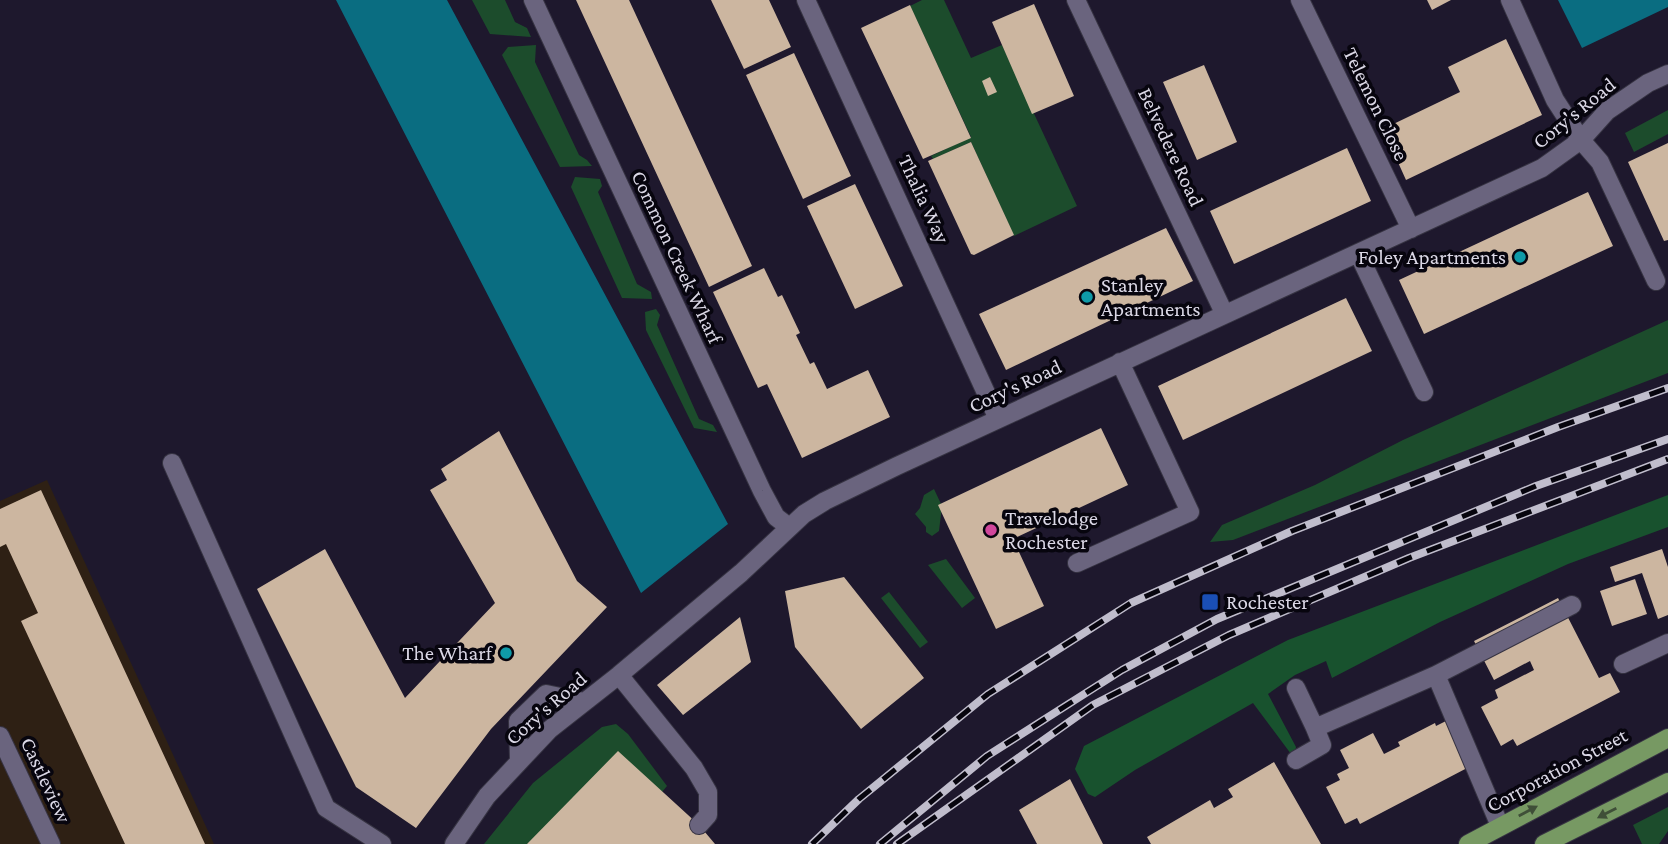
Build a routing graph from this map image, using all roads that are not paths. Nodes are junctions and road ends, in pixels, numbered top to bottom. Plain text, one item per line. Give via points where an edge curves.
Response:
1 (533, 0) edge
2 (806, 0) edge
3 (1076, 0) edge
4 (1300, 0) edge
5 (1510, 0) edge
6 (1668, 75) edge
7 (1581, 140) junction
8 (1411, 229) junction
9 (1358, 253) junction
10 (1656, 281) dead end
11 (1224, 313) junction
12 (1120, 362) junction
13 (1424, 392) dead end
14 (998, 419) junction
15 (172, 463) dead end
16 (789, 527) junction
17 (1077, 563) dead end
18 (1572, 605) dead end
19 (1668, 643) edge
20 (1622, 664) dead end
21 (620, 675) junction
22 (1436, 675) junction
23 (1296, 688) dead end
24 (584, 702) junction
25 (1315, 728) junction
26 (0, 736) edge
27 (1668, 738) edge
28 (1296, 760) dead end
29 (519, 761) junction
30 (1668, 782) edge
31 (699, 825) dead end
32 (1500, 826) junction
33 (51, 844) edge
34 (382, 844) edge
35 (454, 844) edge
36 (1468, 844) edge
37 (1544, 844) edge

1 - 16 street, Common Creek Wharf via 762,491 776,517
2 - 14 street, Thalia Way
3 - 11 street, Belvedere Road
4 - 8 street, Telemon Close
5 - 7 street via 1555,100
6 - 7 street, Cory's Road via 1607,111
7 - 8 street, Cory's Road via 1542,168
7 - 10 street via 1600,162
8 - 9 street, Cory's Road
9 - 11 street, Cory's Road
9 - 13 street
11 - 12 street, Cory's Road
12 - 14 street, Cory's Road
12 - 17 street via 1190,512
14 - 16 street, Cory's Road via 825,501
15 - 34 street via 326,808
16 - 21 street, Cory's Road via 758,559
18 - 22 street
19 - 20 street
21 - 24 street, Cory's Road
21 - 31 street via 708,792 708,815
22 - 25 street
22 - 32 street
23 - 25 street
24 - 29 street, Cory's Road
24 - 29 street via 546,694 518,721
25 - 28 street via 1322,745
26 - 33 street, Castleview
32 -> 27 main road, Corporation Street
29 - 35 street, Cory's Road via 487,796
30 -> 37 main road
32 - 36 main road, Corporation Street

